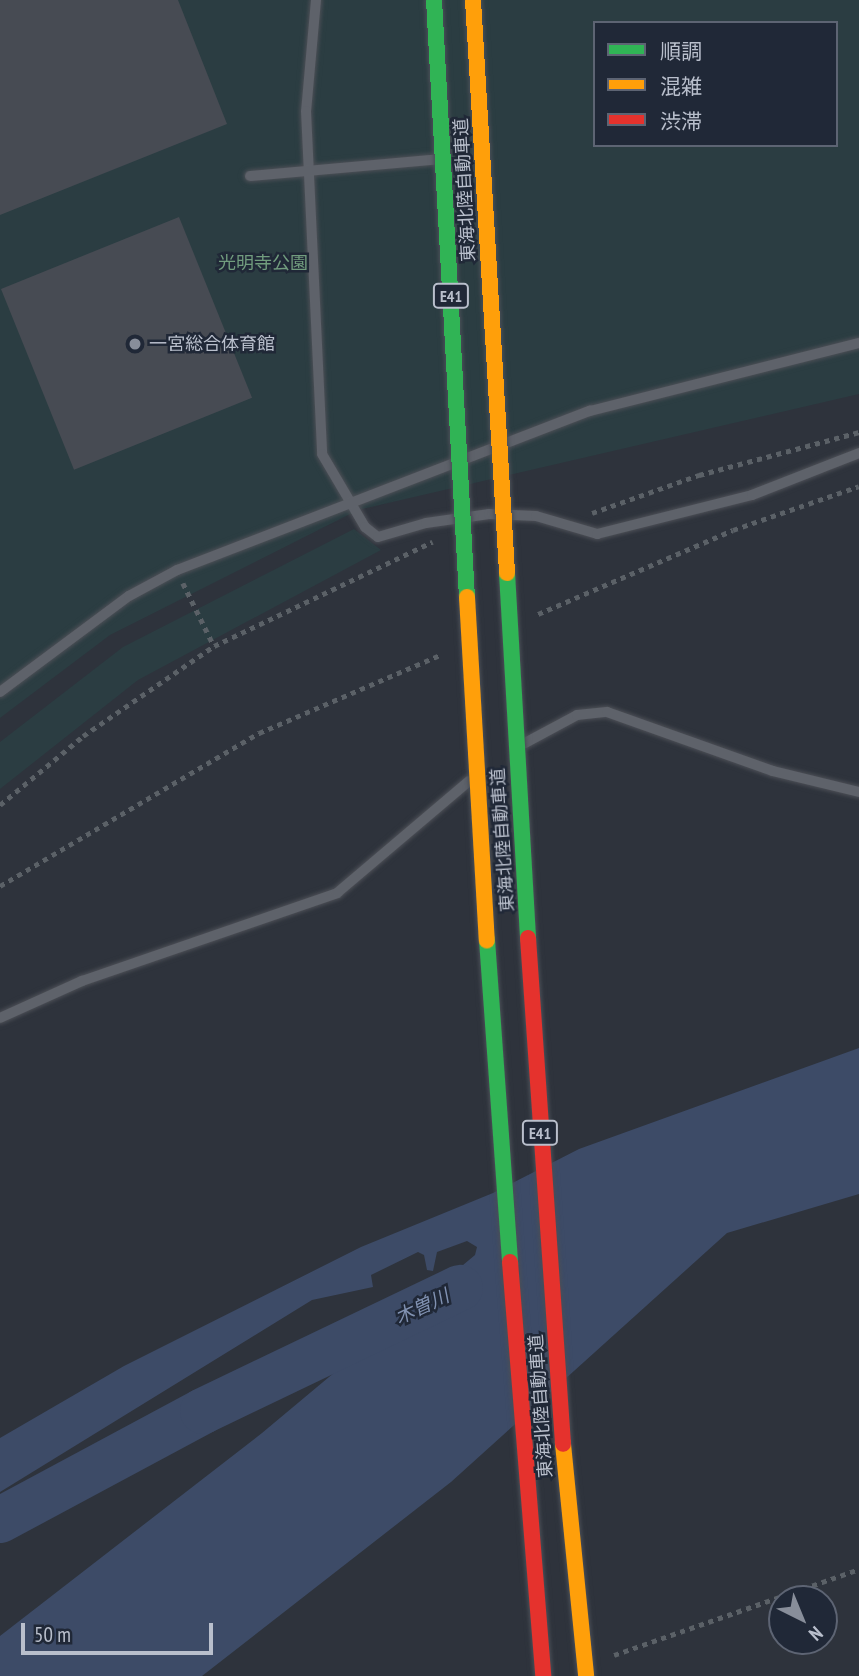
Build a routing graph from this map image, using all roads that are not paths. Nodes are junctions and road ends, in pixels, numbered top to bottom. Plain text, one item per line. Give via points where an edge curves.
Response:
1 (316, 0) edge
2 (434, 0) edge
3 (474, 0) edge
4 (450, 158) dead end
5 (308, 170) junction
6 (250, 176) dead end
7 (859, 343) edge
8 (859, 453) edge
9 (347, 501) junction
10 (0, 692) edge
11 (859, 792) edge
12 (0, 1018) edge
13 (543, 1676) edge
14 (586, 1676) edge

1 - 5 lane via 308,59
2 - 13 highway, 東海北陸自動車道 / E41, bridge via 493,1054
3 - 14 highway, 東海北陸自動車道 / E41, bridge via 538,1103 569,1525
4 - 5 lane
5 - 6 lane
5 - 9 lane via 322,454
7 - 9 lane via 590,411
8 - 9 lane via 752,495 597,534 536,516 489,514 426,523 378,537
9 - 10 lane via 177,570 129,596
11 - 12 lane via 773,771 607,712 577,715 501,758 337,893 82,981

